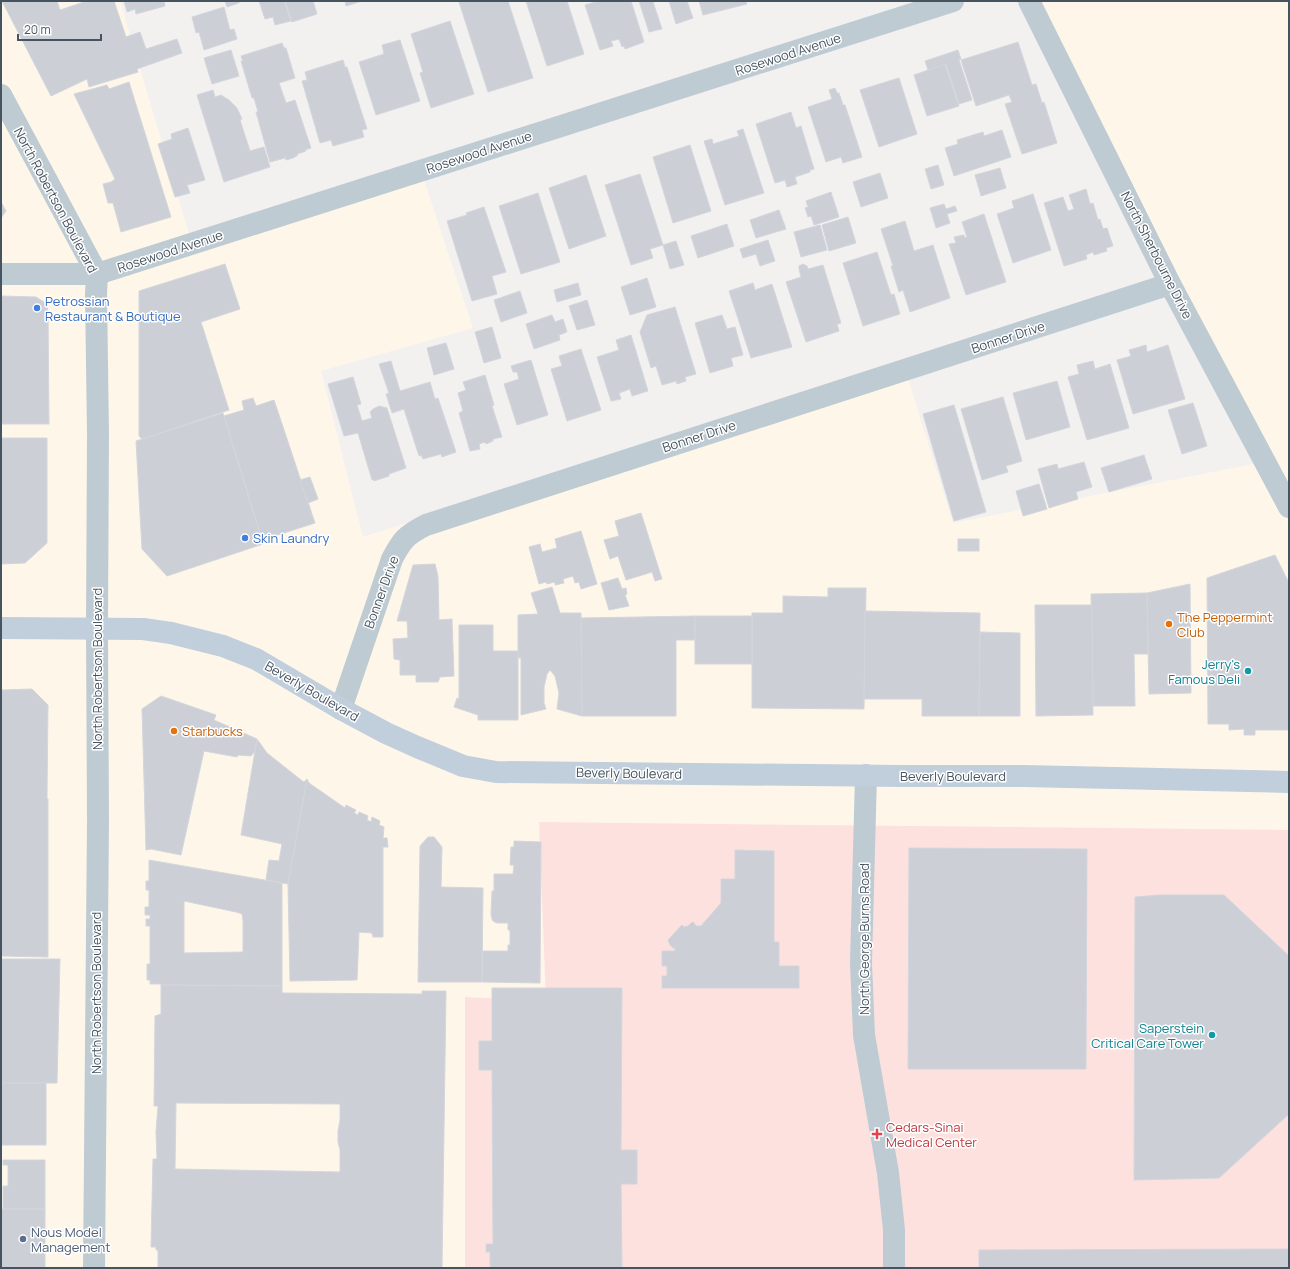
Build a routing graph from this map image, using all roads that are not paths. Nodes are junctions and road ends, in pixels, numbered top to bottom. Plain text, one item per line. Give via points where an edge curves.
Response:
1 (952, 1) edge
2 (1029, 1) edge
3 (1, 95) edge
4 (1, 274) edge
5 (97, 274) junction
6 (1170, 284) junction
7 (1289, 507) edge
8 (1, 628) edge
9 (97, 628) junction
10 (341, 709) junction
11 (866, 775) junction
12 (1289, 782) edge
13 (94, 1268) edge
14 (894, 1268) edge

1 - 5 street, Rosewood Avenue
2 - 6 street, North Sherbourne Drive
3 - 5 street, North Robertson Boulevard
4 - 5 street, Rosewood Avenue
5 - 9 street, North Robertson Boulevard
6 - 7 street, North Sherbourne Drive
6 - 10 street, Bonner Drive via 426,525 411,533 400,544 392,559
8 - 9 main road, Beverly Boulevard
9 - 10 main road, Beverly Boulevard via 144,629 223,646 256,659
9 - 13 street, North Robertson Boulevard
10 - 11 main road, Beverly Boulevard via 386,733 463,766 496,772
11 - 12 main road, Beverly Boulevard
11 - 14 street, North George Burns Road via 861,963 864,1035 888,1173 894,1230

